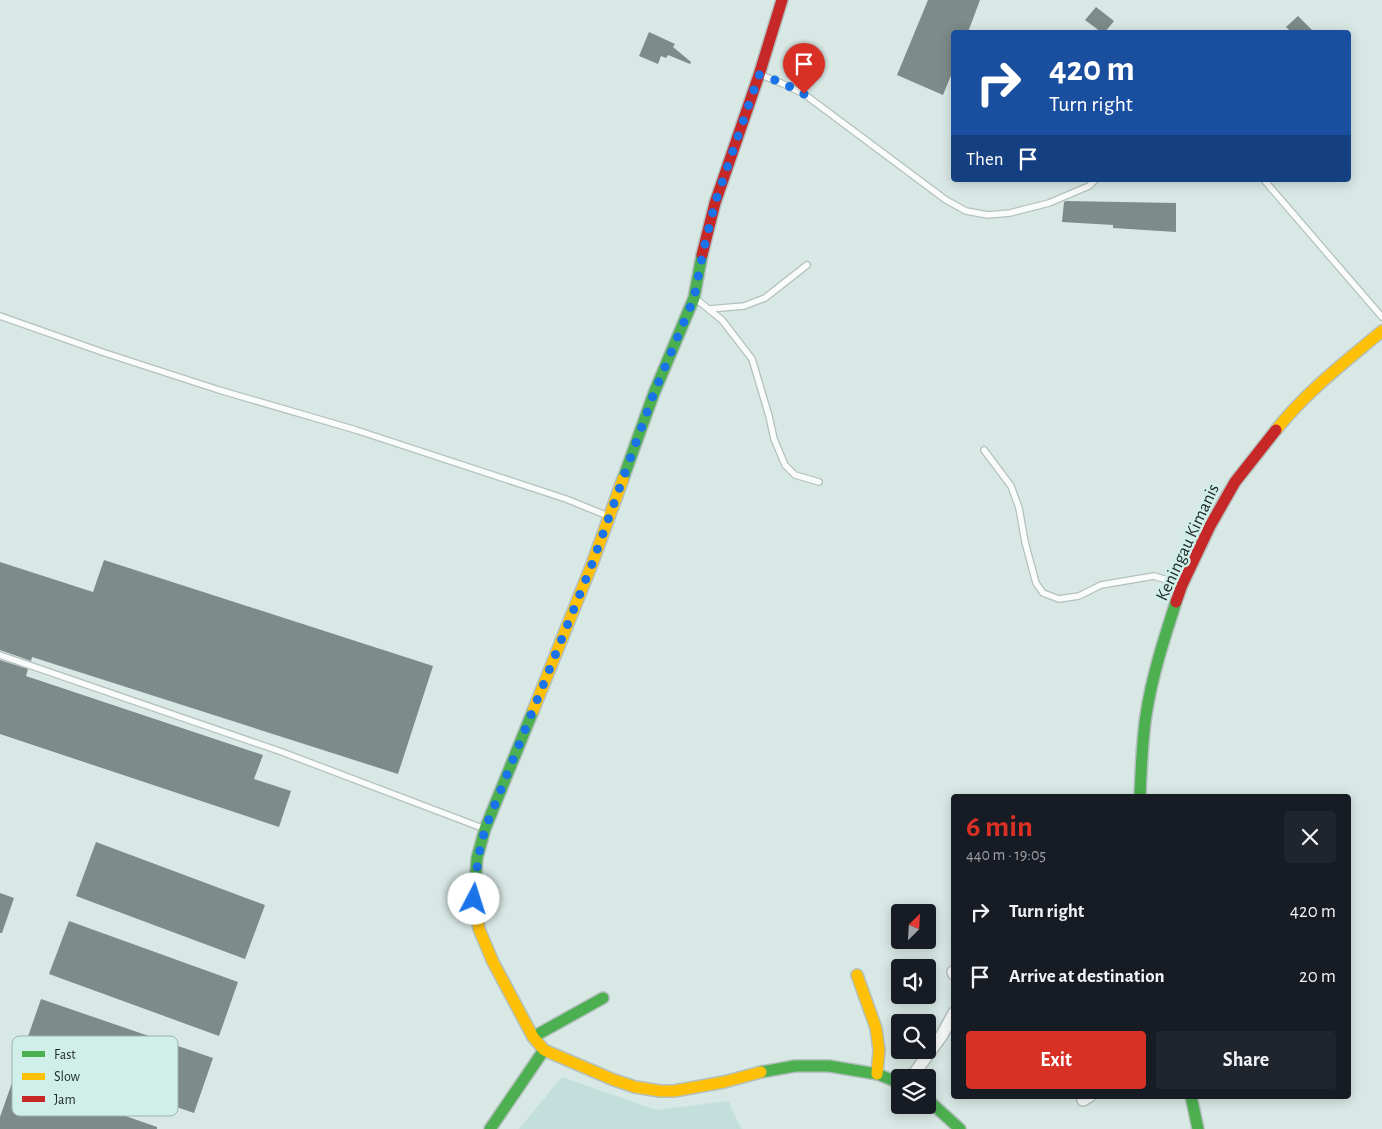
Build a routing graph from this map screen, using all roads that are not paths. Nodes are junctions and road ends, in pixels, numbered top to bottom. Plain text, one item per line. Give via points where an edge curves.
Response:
1 (782, 0) edge
2 (759, 75) junction
3 (1093, 182) edge
4 (1266, 182) edge
5 (807, 265) dead end
6 (694, 298) junction
7 (708, 309) junction
8 (0, 316) edge
9 (1382, 317) edge
10 (1382, 331) edge
11 (984, 450) dead end
12 (819, 482) dead end
13 (610, 517) junction
14 (1182, 585) junction
15 (0, 655) edge
16 (1140, 794) edge
17 (485, 829) junction
18 (857, 975) dead end
19 (603, 998) dead end
20 (951, 1018) edge
21 (534, 1037) junction
22 (544, 1050) junction
23 (917, 1069) edge
24 (877, 1074) junction
25 (891, 1079) edge
26 (1192, 1099) edge
27 (936, 1106) edge
28 (490, 1129) edge
29 (960, 1129) edge
30 (1198, 1129) edge

1 - 2 street
2 - 3 lane via 804,94 946,200 966,210 988,215 1010,213 1049,203
2 - 6 street via 715,203
4 - 9 lane
5 - 7 lane via 765,298 744,306
6 - 7 lane
6 - 13 street via 654,393
7 - 12 lane via 722,320 752,359 774,439 785,465 795,475
8 - 13 lane via 219,390 356,430 566,499
10 - 14 street, Keningau Kimanis via 1313,389 1262,447 1235,482
11 - 14 lane via 1011,486 1020,508 1036,583 1043,593 1059,599 1079,596 1101,585 1154,576
13 - 17 street
14 - 16 street, Keningau Kimanis via 1160,652 1146,713
15 - 17 lane via 282,752
17 - 21 street via 474,899 479,929 493,962
18 - 24 street via 876,1028 879,1050
19 - 21 street
20 - 23 street
21 - 22 street
22 - 24 street via 614,1080 660,1091 724,1082 795,1066 829,1066
22 - 28 street
24 - 25 street
26 - 30 street
27 - 29 street

